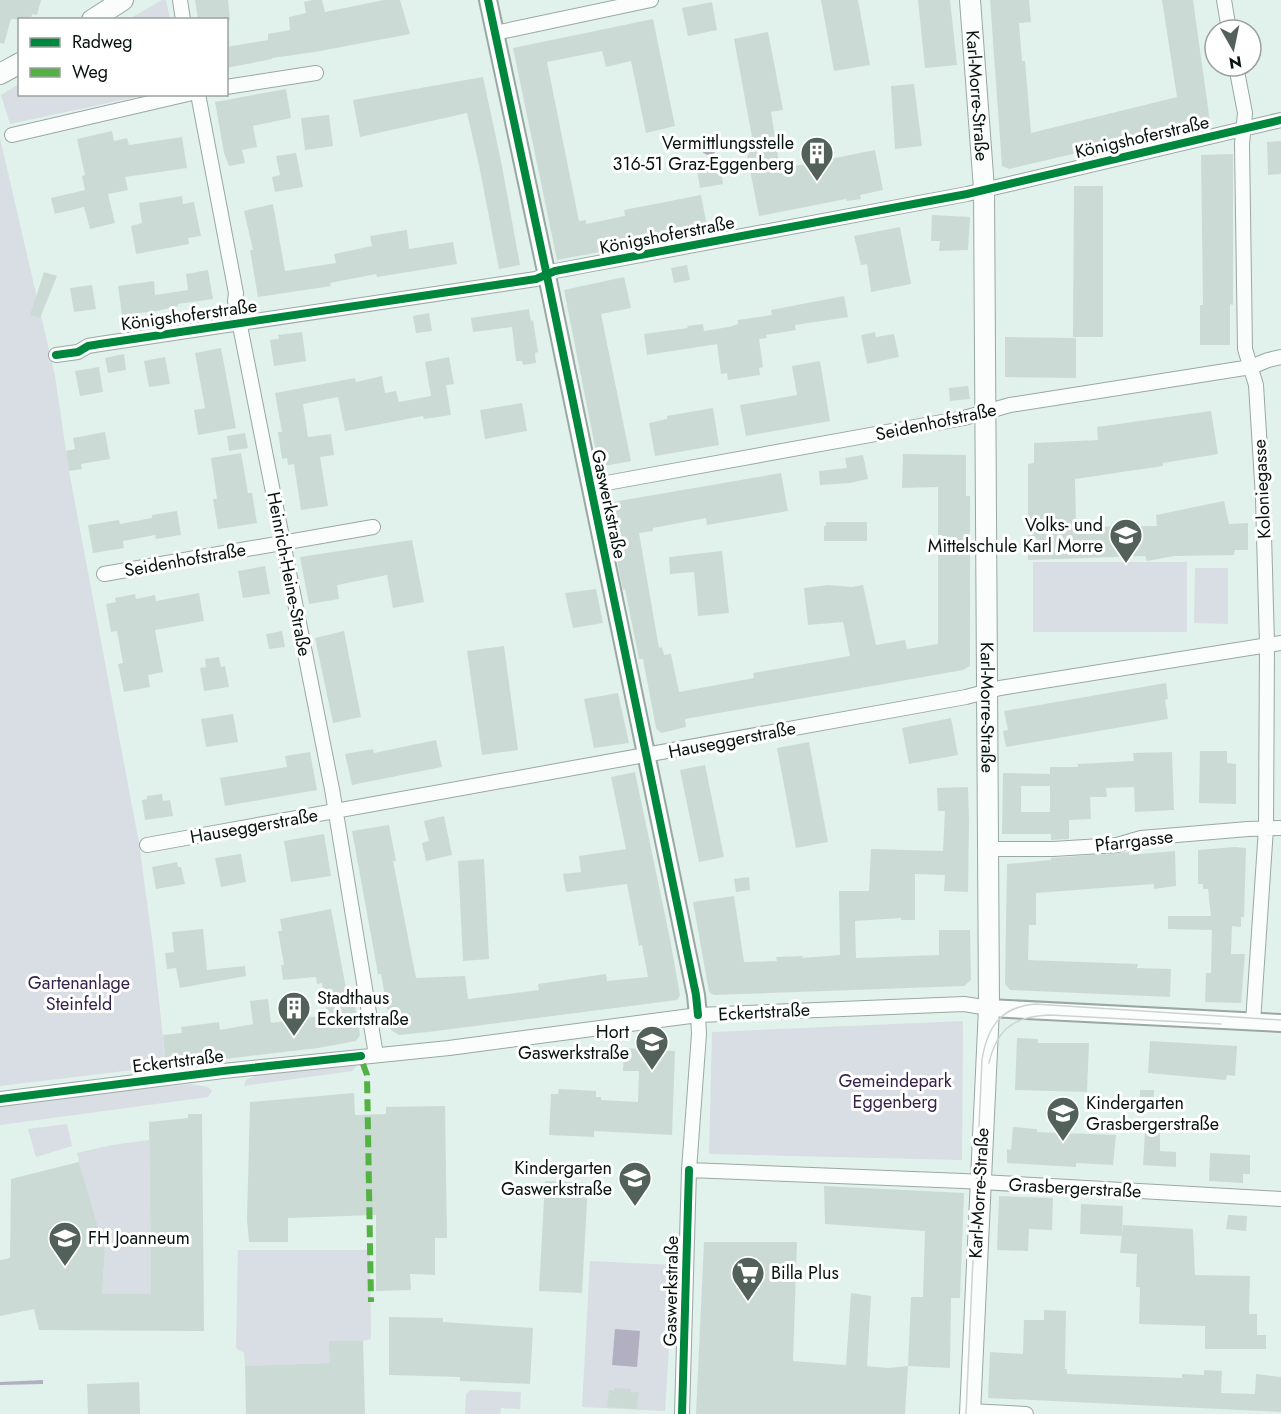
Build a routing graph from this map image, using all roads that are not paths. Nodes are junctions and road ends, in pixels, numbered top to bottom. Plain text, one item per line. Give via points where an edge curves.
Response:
1 (123, 0) edge
2 (180, 0) edge
3 (488, 0) edge
4 (651, 0) edge
5 (970, 0) edge
6 (1224, 0) edge
7 (95, 18) edge
8 (183, 18) edge
9 (1227, 18) edge
10 (495, 33) junction
11 (18, 64) edge
12 (316, 73) dead end
13 (0, 74) edge
14 (1238, 78) edge
15 (228, 87) edge
16 (179, 96) edge
17 (198, 96) edge
18 (1281, 120) edge
19 (1243, 129) junction
20 (12, 135) dead end
21 (984, 189) junction
22 (547, 276) junction
23 (239, 323) junction
24 (56, 355) dead end
25 (1281, 357) edge
26 (1251, 367) junction
27 (986, 412) junction
28 (590, 486) junction
29 (373, 527) dead end
30 (282, 543) junction
31 (104, 574) dead end
32 (1274, 643) edge
33 (987, 693) junction
34 (646, 754) junction
35 (336, 811) junction
36 (1266, 828) junction
37 (1281, 828) edge
38 (147, 846) dead end
39 (987, 849) junction
40 (989, 1008) junction
41 (698, 1015) junction
42 (1253, 1022) junction
43 (1281, 1023) edge
44 (376, 1055) junction
45 (0, 1099) edge
46 (689, 1170) junction
47 (980, 1182) junction
48 (1281, 1199) edge
49 (970, 1412) edge
50 (682, 1414) edge
51 (1026, 1414) edge

1 - 7 main road
2 - 8 street
3 - 10 street, Gaswerkstraße
4 - 10 street
5 - 21 main road, Karl-Morre-Straße
6 - 9 street
10 - 22 street, Gaswerkstraße
11 - 13 main road
12 - 15 street
14 - 19 street, Koloniegasse via 1245,113
16 - 20 street
17 - 23 street, Heinrich-Heine-Straße
18 - 19 street, Königshoferstraße
19 - 21 street, Königshoferstraße
19 - 26 street, Koloniegasse via 1245,349
21 - 22 street, Königshoferstraße via 555,271
21 - 27 main road, Karl-Morre-Straße
22 - 23 street, Königshoferstraße
22 - 28 street, Gaswerkstraße
23 - 24 street, Königshoferstraße via 88,346 78,352
23 - 30 street, Heinrich-Heine-Straße
25 - 26 street, Seidenhofstraße
26 - 27 street, Seidenhofstraße
26 - 32 street, Koloniegasse via 1256,385
27 - 28 street, Seidenhofstraße
27 - 33 main road, Karl-Morre-Straße
28 - 34 street, Gaswerkstraße
29 - 30 street, Seidenhofstraße
30 - 31 street, Seidenhofstraße
30 - 35 street, Heinrich-Heine-Straße
32 - 33 street, Hauseggerstraße
32 - 36 street, Koloniegasse
33 - 34 street, Hauseggerstraße
33 - 39 main road, Karl-Morre-Straße
34 - 35 street, Hauseggerstraße
34 - 41 street, Gaswerkstraße
35 - 38 street, Hauseggerstraße
35 - 44 street, Heinrich-Heine-Straße
36 - 37 street, Pfarrgasse
36 - 39 street, Pfarrgasse via 1141,838 1113,845
36 - 42 street, Koloniegasse
39 - 40 main road, Karl-Morre-Straße
40 - 41 street, Eckertstraße via 963,1004
40 - 42 street, Eckertstraße
40 - 47 main road, Karl-Morre-Straße
41 - 44 street, Eckertstraße
41 - 46 street, Gaswerkstraße
42 - 43 street, Eckertstraße
44 - 45 street, Eckertstraße
46 - 47 street, Grasbergerstraße
46 - 50 street, Gaswerkstraße
47 - 48 street, Grasbergerstraße
47 - 49 main road, Karl-Morre-Straße
49 - 51 street

